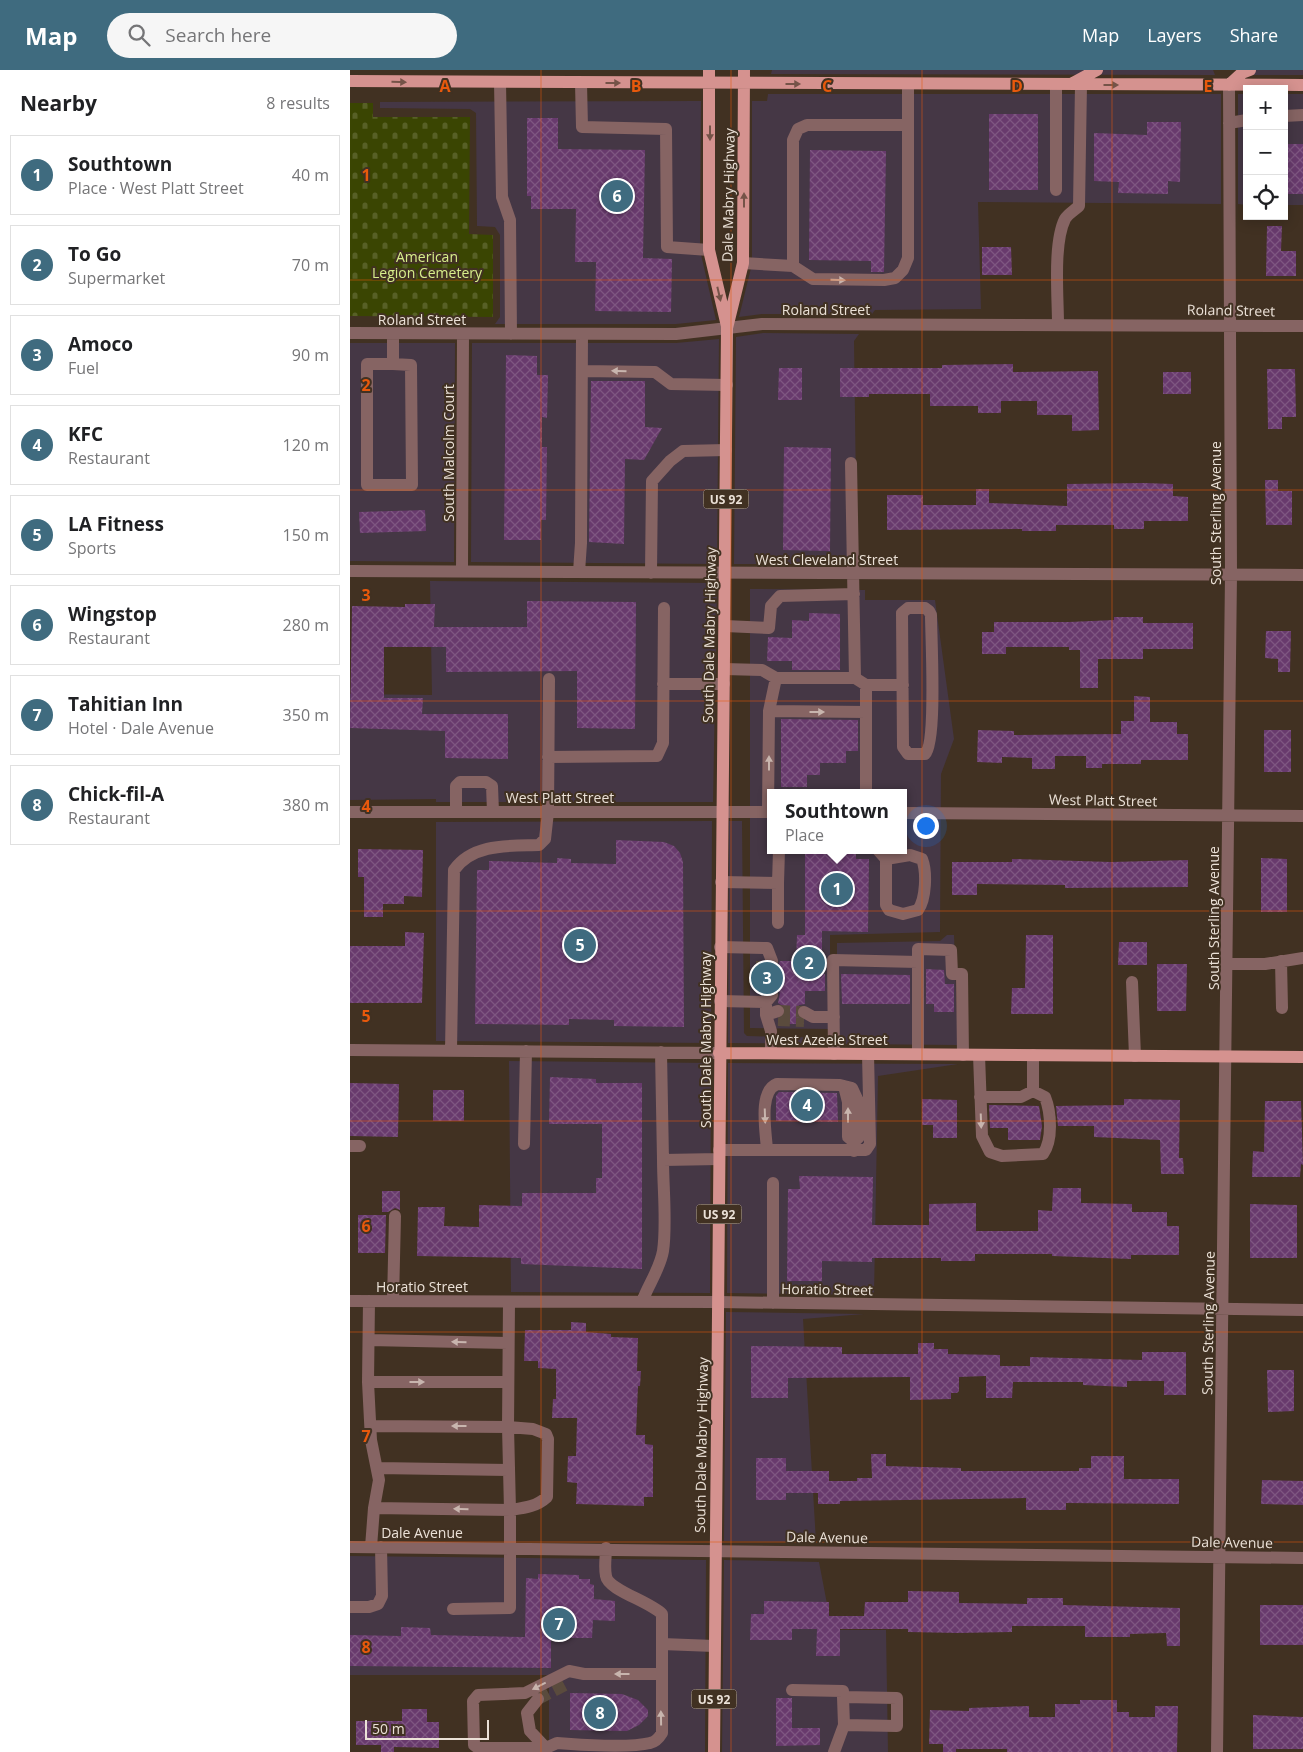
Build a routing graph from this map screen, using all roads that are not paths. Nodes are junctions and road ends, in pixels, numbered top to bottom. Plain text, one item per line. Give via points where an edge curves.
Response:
1 (710, 70) edge
2 (744, 70) edge
3 (1097, 70) edge
4 (1250, 70) edge
5 (350, 81) edge
6 (500, 82) junction
7 (581, 83) junction
8 (710, 84) junction
9 (744, 84) junction
10 (908, 84) junction
11 (1056, 85) junction
12 (1075, 85) junction
13 (1229, 85) junction
14 (1303, 85) edge
15 (1303, 115) edge
16 (1288, 116) edge
17 (1243, 121) edge
18 (1229, 123) junction
19 (908, 125) junction
20 (1056, 190) dead end
21 (709, 250) junction
22 (743, 263) junction
23 (793, 266) junction
24 (1058, 324) junction
25 (1229, 324) junction
26 (1303, 326) edge
27 (727, 328) junction
28 (350, 333) edge
29 (393, 334) junction
30 (463, 334) junction
31 (511, 334) junction
32 (582, 334) junction
33 (393, 364) junction
34 (582, 371) junction
35 (727, 385) junction
36 (726, 450) junction
37 (851, 463) dead end
38 (350, 570) edge
39 (462, 571) junction
40 (579, 572) junction
41 (651, 573) junction
42 (726, 574) junction
43 (781, 574) junction
44 (814, 574) junction
45 (854, 574) junction
46 (1231, 575) junction
47 (1303, 575) edge
48 (814, 594) junction
49 (854, 594) junction
50 (780, 596) junction
51 (664, 608) dead end
52 (725, 626) junction
53 (724, 669) junction
54 (776, 678) junction
55 (549, 679) dead end
56 (860, 682) junction
57 (664, 684) junction
58 (724, 684) junction
59 (903, 685) junction
60 (769, 711) junction
61 (866, 712) junction
62 (548, 757) junction
63 (770, 789) edge
64 (866, 789) edge
65 (350, 812) edge
66 (456, 812) junction
67 (493, 812) junction
68 (548, 812) junction
69 (721, 812) junction
70 (767, 812) edge
71 (907, 813) edge
72 (1229, 816) junction
73 (1303, 816) edge
74 (779, 854) edge
75 (882, 855) edge
76 (721, 882) junction
77 (778, 883) junction
78 (778, 923) dead end
79 (720, 947) junction
80 (767, 958) dead end
81 (1303, 958) edge
82 (1281, 961) junction
83 (918, 962) junction
84 (1228, 964) junction
85 (1132, 982) dead end
86 (720, 1001) junction
87 (1282, 1008) dead end
88 (807, 1016) tunnel mouth
89 (834, 1017) junction
90 (350, 1050) edge
91 (451, 1051) junction
92 (526, 1051) junction
93 (661, 1052) junction
94 (719, 1053) junction
95 (771, 1053) junction
96 (834, 1054) junction
97 (868, 1054) junction
98 (918, 1054) junction
99 (963, 1055) junction
100 (978, 1055) junction
101 (1033, 1055) junction
102 (1135, 1056) junction
103 (1227, 1056) junction
104 (1303, 1057) edge
105 (1033, 1091) junction
106 (980, 1097) junction
107 (524, 1144) dead end
108 (854, 1146) junction
109 (767, 1150) junction
110 (719, 1154) junction
111 (663, 1160) junction
112 (773, 1184) dead end
113 (395, 1216) dead end
114 (350, 1301) edge
115 (369, 1301) junction
116 (393, 1301) junction
117 (508, 1302) junction
118 (642, 1302) junction
119 (718, 1302) junction
120 (773, 1303) junction
121 (1223, 1310) junction
122 (1303, 1310) edge
123 (370, 1340) junction
124 (508, 1342) junction
125 (368, 1382) junction
126 (508, 1382) junction
127 (371, 1426) junction
128 (508, 1427) junction
129 (376, 1468) junction
130 (508, 1470) junction
131 (374, 1508) junction
132 (510, 1510) junction
133 (350, 1547) edge
134 (376, 1547) junction
135 (509, 1548) junction
136 (606, 1548) junction
137 (715, 1550) junction
138 (1220, 1557) junction
139 (1303, 1558) edge
140 (350, 1607) edge
141 (453, 1609) dead end
142 (662, 1644) junction
143 (714, 1646) junction
144 (584, 1674) junction
145 (661, 1674) junction
146 (569, 1683) tunnel mouth
147 (792, 1690) dead end
148 (843, 1697) junction
149 (538, 1699) tunnel mouth
150 (844, 1725) junction
151 (546, 1750) edge
152 (714, 1752) edge
153 (834, 1752) edge
154 (1218, 1752) edge

1 - 8 main road, Dale Mabry Highway / US 92
2 - 9 main road, Dale Mabry Highway / US 92
3 - 12 main road
4 - 13 main road
5 -> 6 main road
6 - 7 main road
6 - 31 street via 502,197 510,220
7 -> 8 main road
7 - 21 street via 582,127 666,129 667,247
8 - 9 main road
8 -> 21 main road, Dale Mabry Highway / US 92
9 -> 10 main road
22 -> 9 main road, Dale Mabry Highway / US 92
10 - 11 main road
10 - 19 street
11 - 12 main road
11 - 20 street
12 -> 13 main road
12 - 24 street via 1079,206 1066,218 1062,229 1058,264
13 - 14 main road
13 - 18 street, South Sterling Avenue
15 - 16 street
17 - 18 street
18 - 25 street, South Sterling Avenue
19 - 23 street via 808,125 798,129 793,140
23 -> 19 street via 813,279 884,280 895,278 903,270 908,258
21 -> 27 main road, Dale Mabry Highway / US 92
22 - 23 street
22 - 27 main road, Dale Mabry Highway / US 92
24 - 25 street, Roland Street
24 - 27 street, Roland Street via 762,324
25 - 26 street, Roland Street
25 - 46 street, South Sterling Avenue
27 - 32 street, Roland Street via 676,334
27 - 35 main road, South Dale Mabry Highway / US 92
28 - 29 street, Roland Street
29 - 30 street, Roland Street
29 - 33 street
30 - 31 street, Roland Street
30 - 39 street, South Malcolm Court
31 - 32 street, Roland Street
32 - 34 street
33 - 33 street via 367,364 367,485 412,485 411,365
35 -> 34 street via 671,384 655,372
34 - 40 street
35 - 36 main road, South Dale Mabry Highway / US 92
36 - 41 street via 683,451 670,460 652,481
36 - 42 main road, South Dale Mabry Highway / US 92
37 - 45 street
38 - 39 street, West Cleveland Street
39 - 40 street, West Cleveland Street
40 - 41 street, West Cleveland Street
41 - 42 street, West Cleveland Street
42 - 43 street, West Cleveland Street
42 - 52 main road, South Dale Mabry Highway / US 92
43 - 44 street, West Cleveland Street
43 - 50 street
44 - 45 street, West Cleveland Street
44 - 48 street
45 - 46 street, West Cleveland Street
45 - 49 street
46 - 47 street, West Cleveland Street
46 - 72 street, South Sterling Avenue
48 - 49 street
48 - 50 street
49 - 56 street
50 - 52 street via 771,606 769,628
51 - 57 street
52 - 53 main road, South Dale Mabry Highway / US 92
53 - 54 street via 762,670
53 - 58 main road, South Dale Mabry Highway / US 92
54 - 56 street
54 - 60 street
55 - 62 street
56 - 59 street
56 - 61 street
57 - 58 street
57 - 62 street via 663,743 657,756
58 - 69 main road, South Dale Mabry Highway / US 92
59 - 59 street via 903,747 908,754 925,754 930,745 933,693 931,615 925,608 908,608 902,613
60 -> 61 street
63 -> 60 street
61 - 64 street
62 - 68 street
65 - 66 street, West Platt Street
66 - 67 street, West Platt Street
66 - 67 street via 456,786 460,782 486,782 492,786
67 - 68 street, West Platt Street
68 - 69 street, West Platt Street
68 - 91 street via 547,835 539,845 492,847 465,858 454,870
69 - 70 street, West Platt Street
69 - 76 main road, South Dale Mabry Highway / US 92
71 - 72 street, West Platt Street
72 - 73 street, West Platt Street
72 - 84 street, South Sterling Avenue
74 - 77 street
75 - 75 street via 910,855 922,860 923,899 918,910 903,914 889,910
76 - 77 street
76 - 79 main road, South Dale Mabry Highway / US 92
77 - 78 street
79 - 80 street via 767,948
79 - 86 main road, South Dale Mabry Highway / US 92
81 - 82 street
82 - 84 street
82 - 87 street
83 - 89 street via 833,960
83 - 98 street
83 - 99 street via 918,949 951,950 952,974 962,974
84 - 103 street, South Sterling Avenue
85 - 102 street
86 - 94 main road, South Dale Mabry Highway / US 92
86 - 95 street via 770,1006
88 - 89 street
89 - 96 street
90 - 91 street, West Azeele Street
91 - 92 street, West Azeele Street
92 - 93 street, West Azeele Street
92 - 107 street
93 - 94 street, West Azeele Street
93 - 111 street
94 - 95 main road, West Azeele Street
94 - 110 main road, South Dale Mabry Highway / US 92
95 - 96 main road, West Azeele Street
96 - 97 main road, West Azeele Street
97 - 98 main road, West Azeele Street
97 - 108 street via 870,1144 866,1150
98 - 99 main road, West Azeele Street
99 - 100 main road, West Azeele Street
100 - 101 main road, West Azeele Street
100 - 106 street
101 - 102 main road, West Azeele Street
101 - 105 street
102 - 103 main road, West Azeele Street
103 - 104 main road, West Azeele Street
103 - 121 street, South Sterling Avenue
105 - 106 street via 1021,1097
106 -> 105 street via 982,1136 990,1152 1002,1156 1043,1154 1048,1142 1049,1106 1045,1097
108 - 109 street
108 -> 109 street via 859,1137 858,1101 852,1088 777,1084 770,1086 765,1096
109 - 110 street
110 - 111 street
110 - 119 main road, South Dale Mabry Highway / US 92
111 - 118 street via 663,1250
112 - 120 street
113 - 116 street
114 - 115 street, Horatio Street
115 - 116 street, Horatio Street
115 - 123 street
116 - 117 street, Horatio Street
117 - 118 street, Horatio Street
117 - 124 street
118 - 119 street, Horatio Street
119 - 120 street, Horatio Street
119 - 137 main road, South Dale Mabry Highway / US 92
120 - 121 street, Horatio Street
121 - 122 street, Horatio Street
121 - 138 street, South Sterling Avenue
124 -> 123 street
123 - 125 street
124 - 126 street
125 -> 126 street
125 - 127 street
126 - 128 street
128 -> 127 street
127 - 129 street
128 - 130 street
128 - 132 street via 533,1429 546,1434 548,1439 547,1497 540,1504
129 - 130 street
129 - 131 street via 380,1480
130 - 132 street
132 -> 131 street
131 - 134 street
132 - 135 street
133 - 134 street, Dale Avenue
134 - 135 street, Dale Avenue
134 - 140 street via 382,1596 378,1604
135 - 136 street, Dale Avenue
135 - 141 street via 510,1608
136 - 137 street, Dale Avenue
136 - 142 street via 606,1577 611,1586 646,1602 662,1614
137 - 138 street, Dale Avenue
137 - 143 main road, South Dale Mabry Highway / US 92
138 - 139 street, Dale Avenue
138 - 154 street, South Sterling Avenue
142 - 143 street
142 - 145 street
143 - 152 main road, South Dale Mabry Highway / US 92
145 -> 144 street
144 - 146 street
144 -> 151 street via 569,1671 525,1693 478,1695 473,1700 474,1744 478,1748
151 -> 145 street via 557,1743 637,1744 658,1740 662,1733
147 - 148 street via 843,1691
148 - 150 street
148 - 150 street via 897,1698 898,1726
149 - 151 street via 527,1713 530,1731
150 - 153 street

